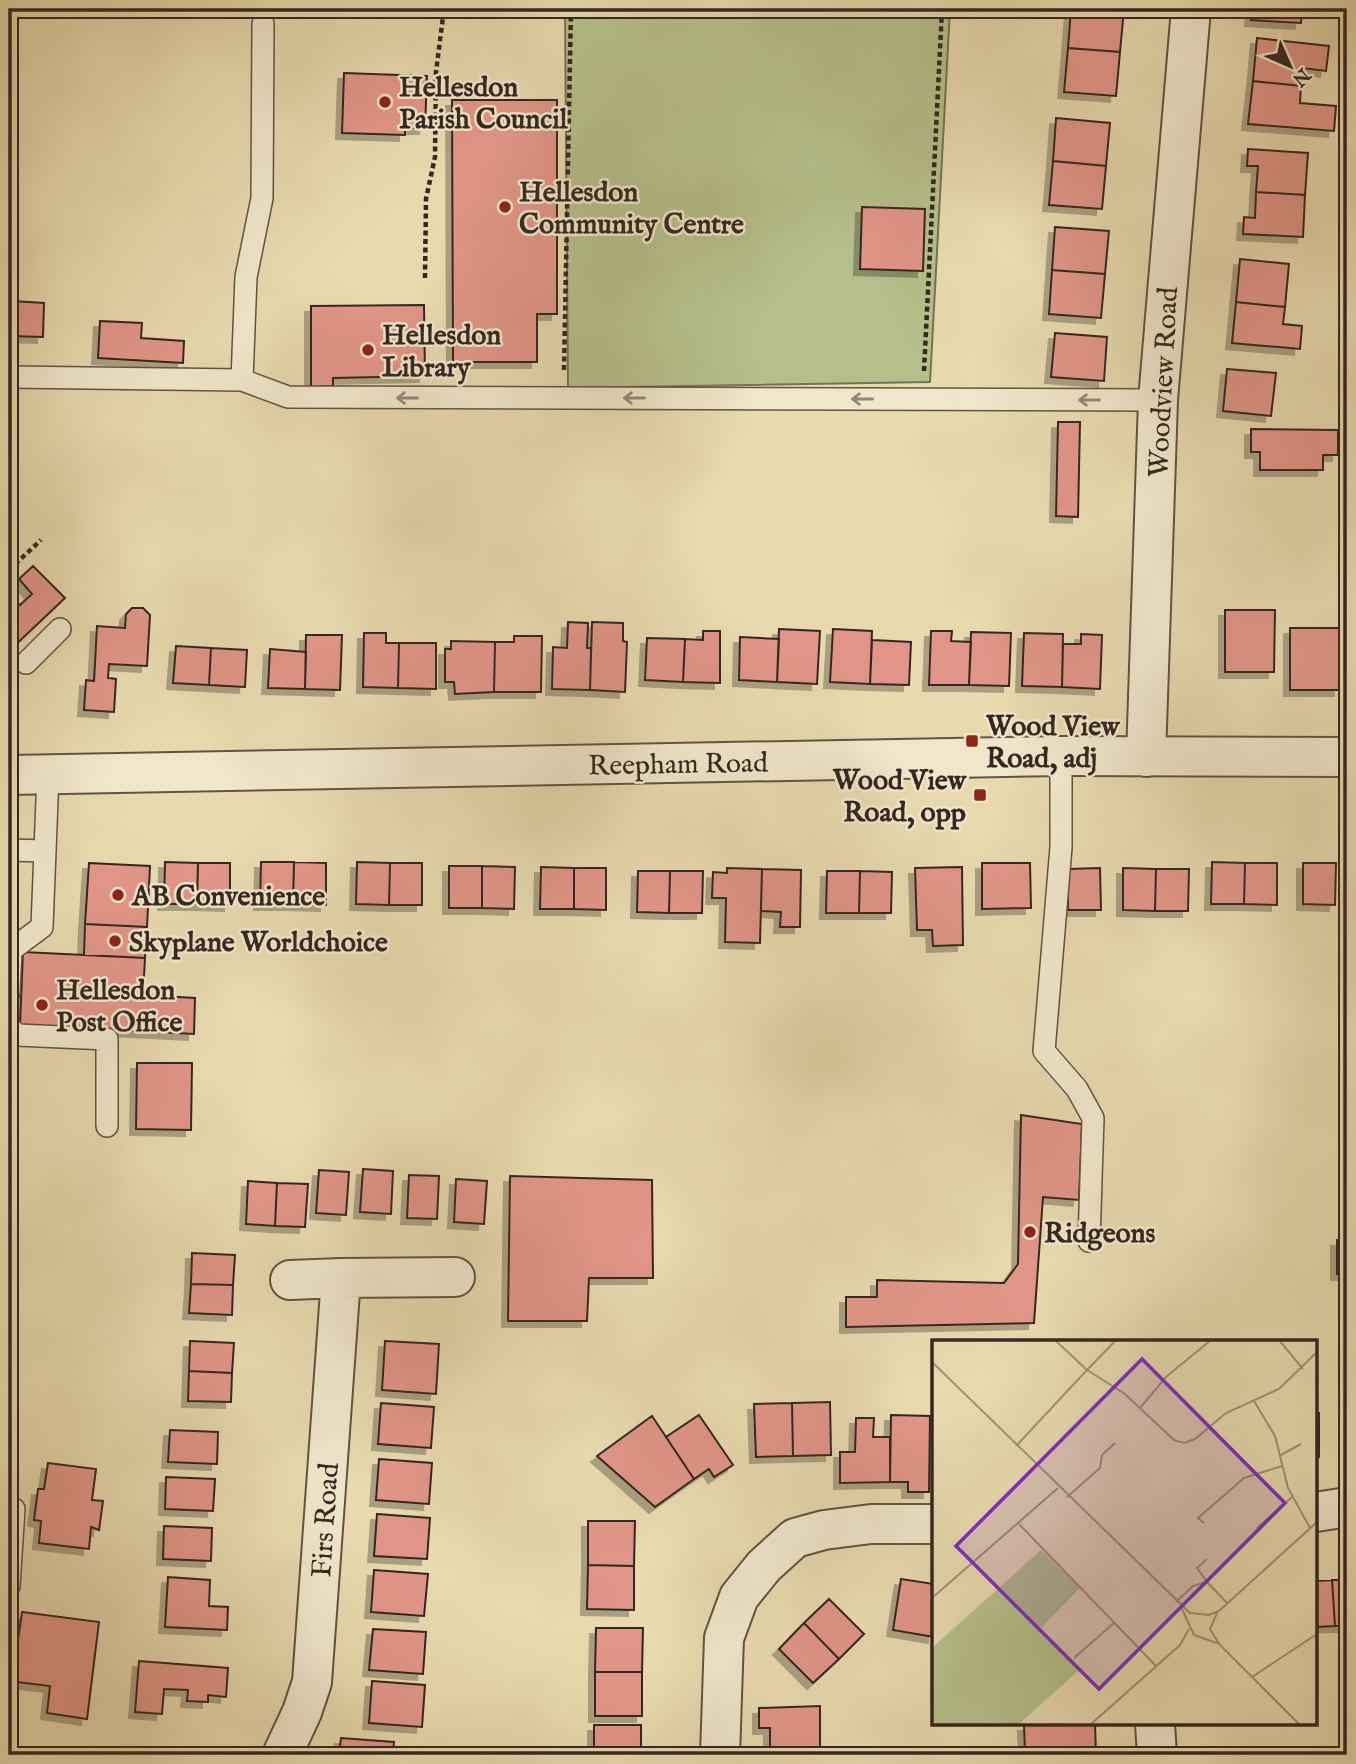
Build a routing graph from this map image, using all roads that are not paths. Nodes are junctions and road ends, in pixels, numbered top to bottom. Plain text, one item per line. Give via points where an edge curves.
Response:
1 (1191, 9) edge
2 (263, 24) dead end
3 (9, 377) edge
4 (242, 380) junction
5 (1158, 400) junction
6 (60, 629) dead end
7 (26, 663) dead end
8 (1061, 756) junction
9 (1146, 757) junction
10 (1347, 757) edge
11 (48, 774) junction
12 (9, 775) edge
13 (9, 850) edge
14 (45, 851) junction
15 (9, 992) edge
16 (9, 1027) edge
17 (107, 1126) dead end
18 (1089, 1241) dead end
19 (455, 1277) dead end
20 (341, 1278) junction
21 (290, 1280) dead end
22 (1347, 1507) edge
23 (14, 1509) dead end
24 (1318, 1512) edge
25 (932, 1524) edge
26 (9, 1586) edge
27 (1155, 1726) edge
28 (282, 1755) edge
29 (720, 1755) edge
30 (1157, 1755) edge

1 - 5 street, Woodview Road
2 - 4 lane via 262,198 246,278
3 - 4 lane
5 -> 4 lane via 288,397
5 - 9 street, Woodview Road
6 - 7 lane
8 - 9 street, Reepham Road
8 - 11 street, Reepham Road
8 - 18 lane via 1061,847 1044,1051 1077,1088 1093,1118
9 - 10 street, Reepham Road
11 - 12 street, Reepham Road
11 - 14 lane
13 - 14 lane
14 - 15 lane via 42,928 11,950
16 - 17 lane via 18,1034 107,1039
19 - 20 street
20 - 21 street
20 - 28 street, Firs Road via 312,1682
22 - 24 street
23 - 26 lane
25 - 29 street via 824,1530 795,1538 764,1566 740,1597 724,1638
27 - 30 street

